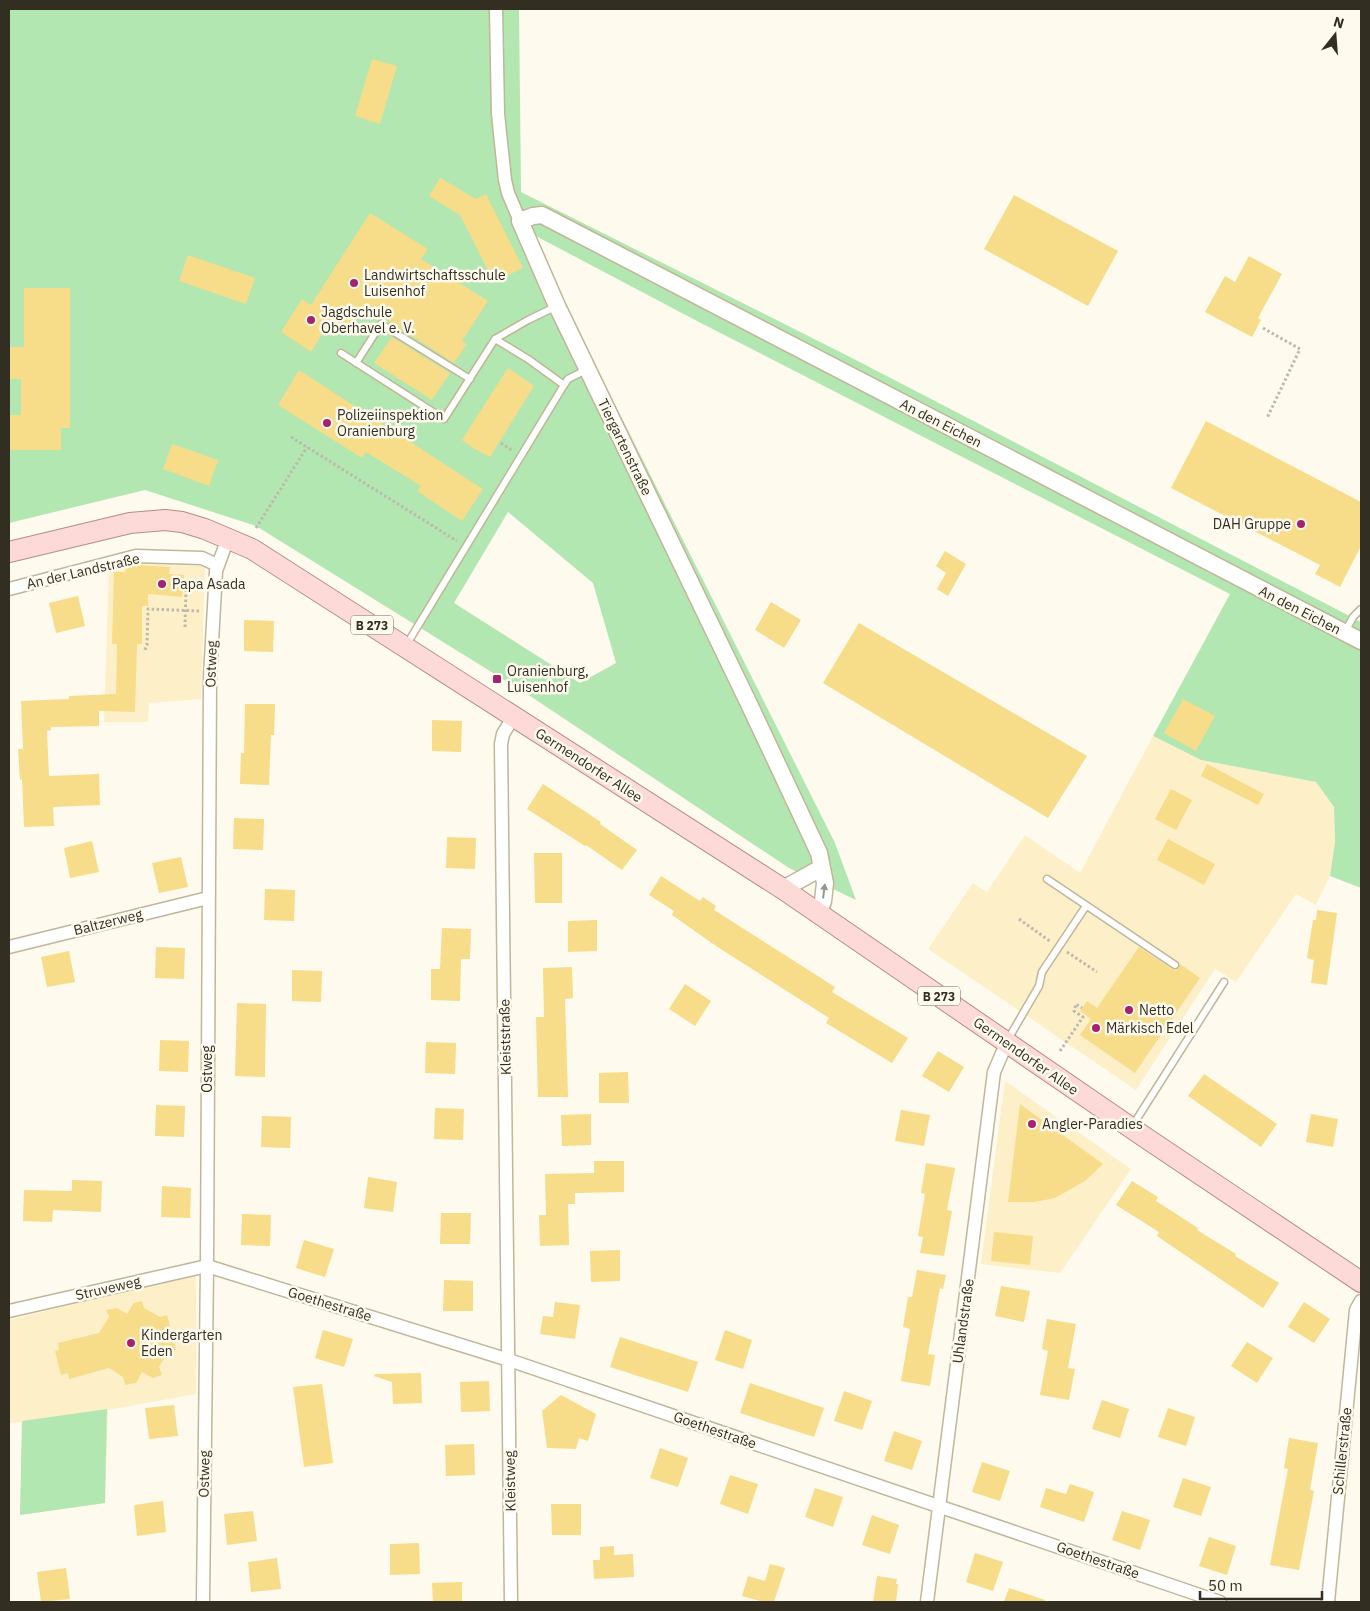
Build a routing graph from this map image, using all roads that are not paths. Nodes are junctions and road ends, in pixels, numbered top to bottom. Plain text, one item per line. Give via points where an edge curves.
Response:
1 (496, 9) edge
2 (520, 221) junction
3 (557, 306) junction
4 (495, 339) junction
5 (341, 353) dead end
6 (356, 363) junction
7 (587, 369) junction
8 (470, 379) junction
9 (564, 384) junction
10 (228, 538) junction
11 (9, 552) edge
12 (217, 565) junction
13 (9, 589) edge
14 (1361, 609) edge
15 (1344, 633) junction
16 (1361, 641) edge
17 (406, 647) junction
18 (514, 716) junction
19 (821, 868) junction
20 (1047, 879) dead end
21 (783, 889) junction
22 (208, 898) junction
23 (1086, 906) junction
24 (818, 914) junction
25 (9, 946) edge
26 (1174, 965) dead end
27 (1224, 982) dead end
28 (1006, 1042) junction
29 (1131, 1128) junction
30 (207, 1266) junction
31 (1361, 1282) edge
32 (1361, 1301) edge
33 (9, 1311) edge
34 (509, 1360) junction
35 (938, 1505) junction
36 (202, 1602) edge
37 (511, 1602) edge
38 (927, 1602) edge
39 (1220, 1602) edge
40 (1328, 1602) edge

1 - 2 street, Tiergartenstraße via 498,114 505,180
2 - 3 street, Tiergartenstraße
2 - 15 street, An den Eichen via 542,215
3 - 4 lane
3 - 7 street, Tiergartenstraße
4 - 8 lane
4 - 9 lane
5 - 6 lane
6 - 8 lane via 381,324
6 - 8 lane via 444,419
7 - 9 lane
7 - 19 street, Tiergartenstraße via 819,853
9 - 17 lane
10 - 11 main road, Germendorfer Allee / B 273 via 190,524 165,520 130,523
10 - 12 street, Ostweg
10 - 17 main road, Germendorfer Allee / B 273 via 258,553
12 - 13 street, An der Landstraße via 202,558 136,556
12 - 22 street, Ostweg via 210,677
14 - 15 lane
15 - 16 street, An den Eichen
17 - 18 main road, Germendorfer Allee / B 273
18 - 21 main road, Germendorfer Allee / B 273
18 - 34 street, Kleiststraße via 501,744
19 - 21 street
24 -> 19 street, Tiergartenstraße via 825,883
20 - 23 lane
21 - 24 main road, Germendorfer Allee / B 273
22 - 25 street, Baltzerweg
22 - 30 street, Ostweg
23 - 26 lane
23 - 28 lane via 1042,972 1039,986
24 - 28 main road, Germendorfer Allee / B 273
27 - 29 lane
28 - 29 main road, Germendorfer Allee / B 273
28 - 35 street, Uhlandstraße via 994,1072
29 - 31 main road, Germendorfer Allee / B 273
30 - 33 street, Struveweg
30 - 34 street, Goethestraße
30 - 36 street, Ostweg
32 - 40 street, Schillerstraße via 1356,1310
34 - 35 street, Goethestraße
34 - 37 street, Kleistweg
35 - 38 street, Uhlandstraße
35 - 39 street, Goethestraße

